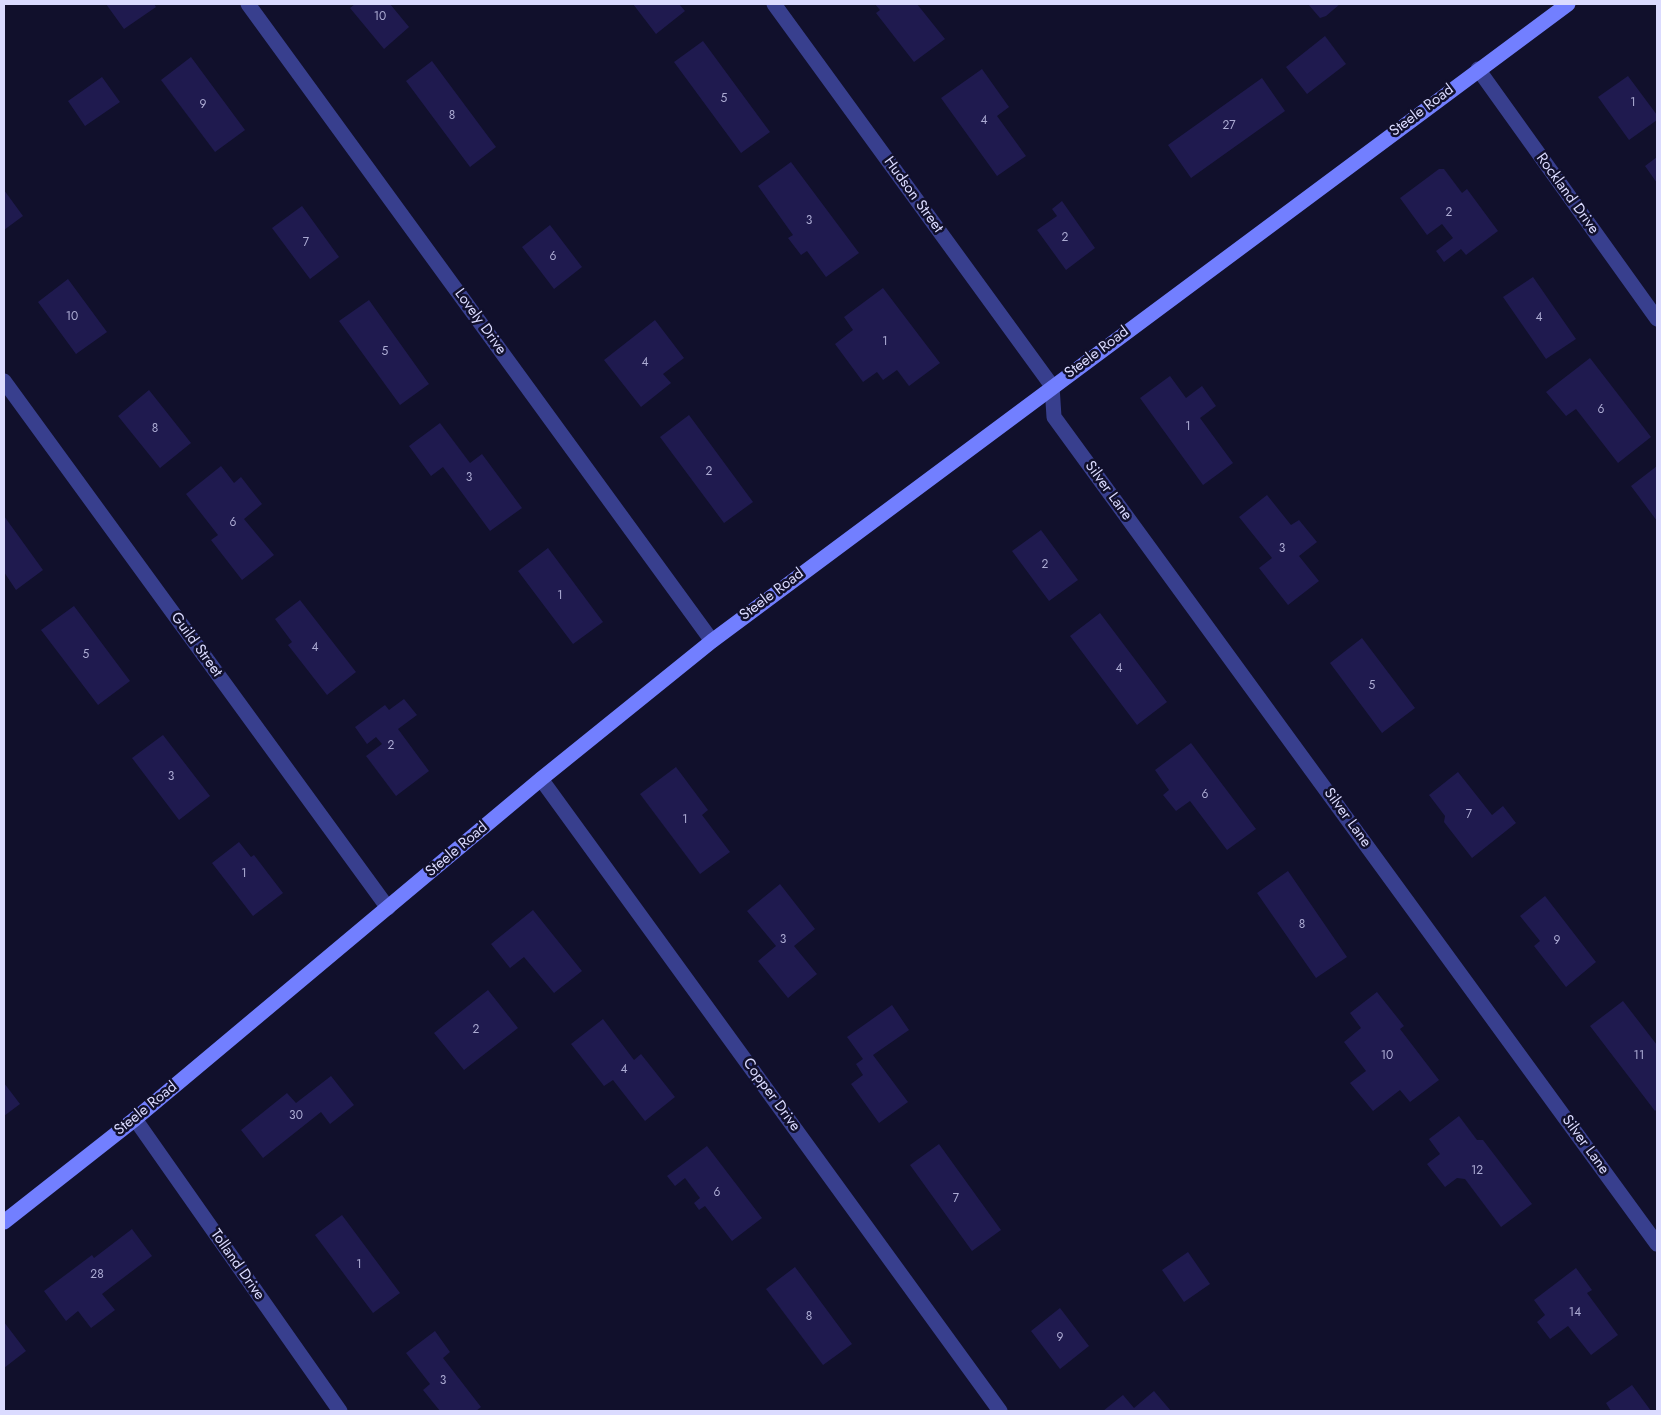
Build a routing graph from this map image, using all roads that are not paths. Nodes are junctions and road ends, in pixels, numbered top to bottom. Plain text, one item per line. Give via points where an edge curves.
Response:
1 (248, 4) edge
2 (774, 4) edge
3 (1568, 4) edge
4 (1478, 70) junction
5 (1657, 318) edge
6 (4, 381) edge
7 (1052, 386) junction
8 (712, 641) junction
9 (541, 779) junction
10 (388, 908) junction
11 (135, 1119) junction
12 (4, 1222) edge
13 (1657, 1244) edge
14 (340, 1411) edge
15 (1000, 1411) edge

1 - 8 street, Lovely Drive
2 - 7 street, Hudson Street
3 - 4 street, Steele Road
4 - 5 street, Rockland Drive
4 - 7 street, Steele Road
6 - 10 street, Guild Street
7 - 8 street, Steele Road
7 - 13 street, Silver Lane via 1054,417
8 - 9 street, Steele Road
9 - 10 street, Steele Road
9 - 15 street, Copper Drive
10 - 11 street, Steele Road
11 - 12 street, Steele Road
11 - 14 street, Tolland Drive

